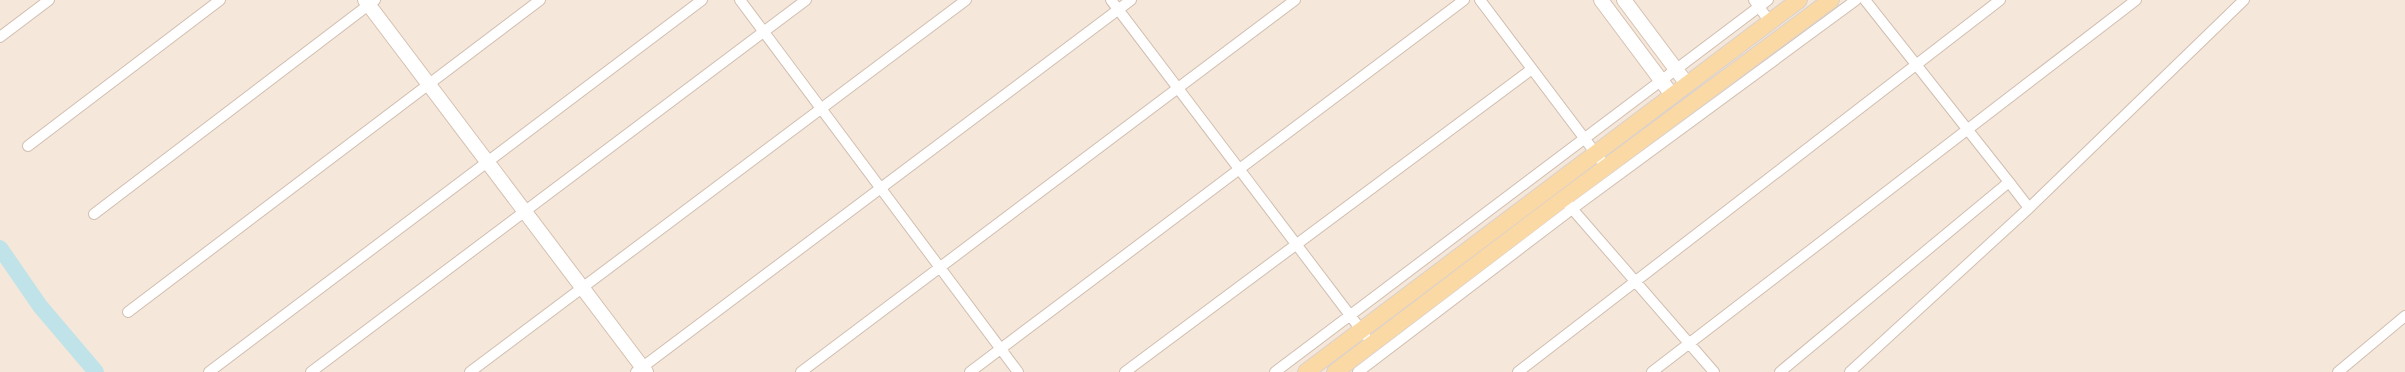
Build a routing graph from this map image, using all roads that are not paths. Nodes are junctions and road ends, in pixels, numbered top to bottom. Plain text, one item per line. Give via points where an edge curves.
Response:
1 (49, 0) edge
2 (220, 0) edge
3 (540, 0) edge
4 (702, 0) edge
5 (740, 0) edge
6 (806, 0) edge
7 (966, 0) edge
8 (1111, 0) edge
9 (1131, 0) edge
10 (1295, 0) edge
11 (1464, 0) edge
12 (1480, 0) edge
13 (1601, 0) edge
14 (1624, 0) edge
15 (1768, 0) edge
16 (1799, 0) edge
17 (1831, 0) edge
18 (1856, 0) edge
19 (1865, 0) edge
20 (2000, 0) edge
21 (2136, 0) edge
22 (2244, 0) edge
23 (370, 2) edge
24 (1756, 4) edge
25 (1118, 10) junction
26 (1770, 22) junction
27 (764, 32) junction
28 (0, 37) edge
29 (1916, 64) junction
30 (1532, 69) junction
31 (1676, 70) junction
32 (1661, 81) junction
33 (429, 84) junction
34 (1686, 84) junction
35 (1177, 88) junction
36 (1672, 95) junction
37 (821, 108) junction
38 (1968, 130) junction
39 (1585, 139) junction
40 (28, 146) dead end
41 (1595, 152) junction
42 (488, 162) junction
43 (1606, 167) junction
44 (1238, 168) junction
45 (2009, 182) junction
46 (882, 189) junction
47 (1568, 204) junction
48 (2029, 208) junction
49 (524, 211) junction
50 (94, 214) dead end
51 (1295, 244) junction
52 (940, 267) junction
53 (1635, 282) junction
54 (583, 289) junction
55 (128, 312) dead end
56 (1350, 316) junction
57 (2405, 316) edge
58 (1361, 331) junction
59 (1372, 344) junction
60 (1689, 344) junction
61 (1001, 349) junction
62 (641, 370) edge
63 (209, 372) edge
64 (311, 372) edge
65 (470, 372) edge
66 (801, 372) edge
67 (970, 372) edge
68 (1018, 372) edge
69 (1125, 372) edge
70 (1275, 372) edge
71 (1306, 372) edge
72 (1335, 372) edge
73 (1358, 372) edge
74 (1518, 372) edge
75 (1652, 372) edge
76 (1714, 372) edge
77 (1780, 372) edge
78 (1850, 372) edge
79 (2338, 372) edge

1 - 28 street
2 - 40 street
3 - 33 street
4 - 42 street
5 - 27 street
6 - 27 street
7 - 37 street
8 - 25 street
9 - 25 street
10 - 35 street
11 - 44 street
12 - 30 street
13 - 32 main road
14 - 31 main road
15 - 24 street
16 - 26 main road
17 - 43 main road
18 - 47 street
19 - 29 street
20 - 29 street
21 - 38 street
22 - 48 street
23 - 33 main road
23 - 50 street
24 - 26 street
24 - 31 street
25 - 35 street
25 - 46 street
26 - 34 main road
27 - 37 street
27 - 49 street
29 - 38 street
29 - 53 street
30 - 39 street
30 - 51 street
31 - 32 street
31 - 34 main road
32 - 36 main road
32 - 39 street
33 - 42 main road
33 - 55 street
34 - 36 main road
35 - 44 street
35 - 52 street
36 - 41 main road
37 - 46 street
37 - 54 street
38 - 45 street
38 - 60 street
39 - 41 street
39 - 56 street
41 - 43 street
41 - 58 main road
42 - 49 main road
42 - 63 street
43 - 47 main road
44 - 51 street
44 - 61 street
45 - 48 street
45 - 77 street
46 - 52 street
46 - 62 street
47 - 53 street
47 - 59 main road
47 - 73 street
48 - 78 street
49 - 54 main road
49 - 64 street
51 - 56 street
51 - 69 street
52 - 61 street
52 - 66 street
53 - 60 street
53 - 74 street
54 - 62 main road
54 - 65 street
56 - 58 street
56 - 70 street
57 - 79 street
58 - 59 street
58 - 71 main road
59 - 72 main road
60 - 75 street
60 - 76 street
61 - 67 street
61 - 68 street

